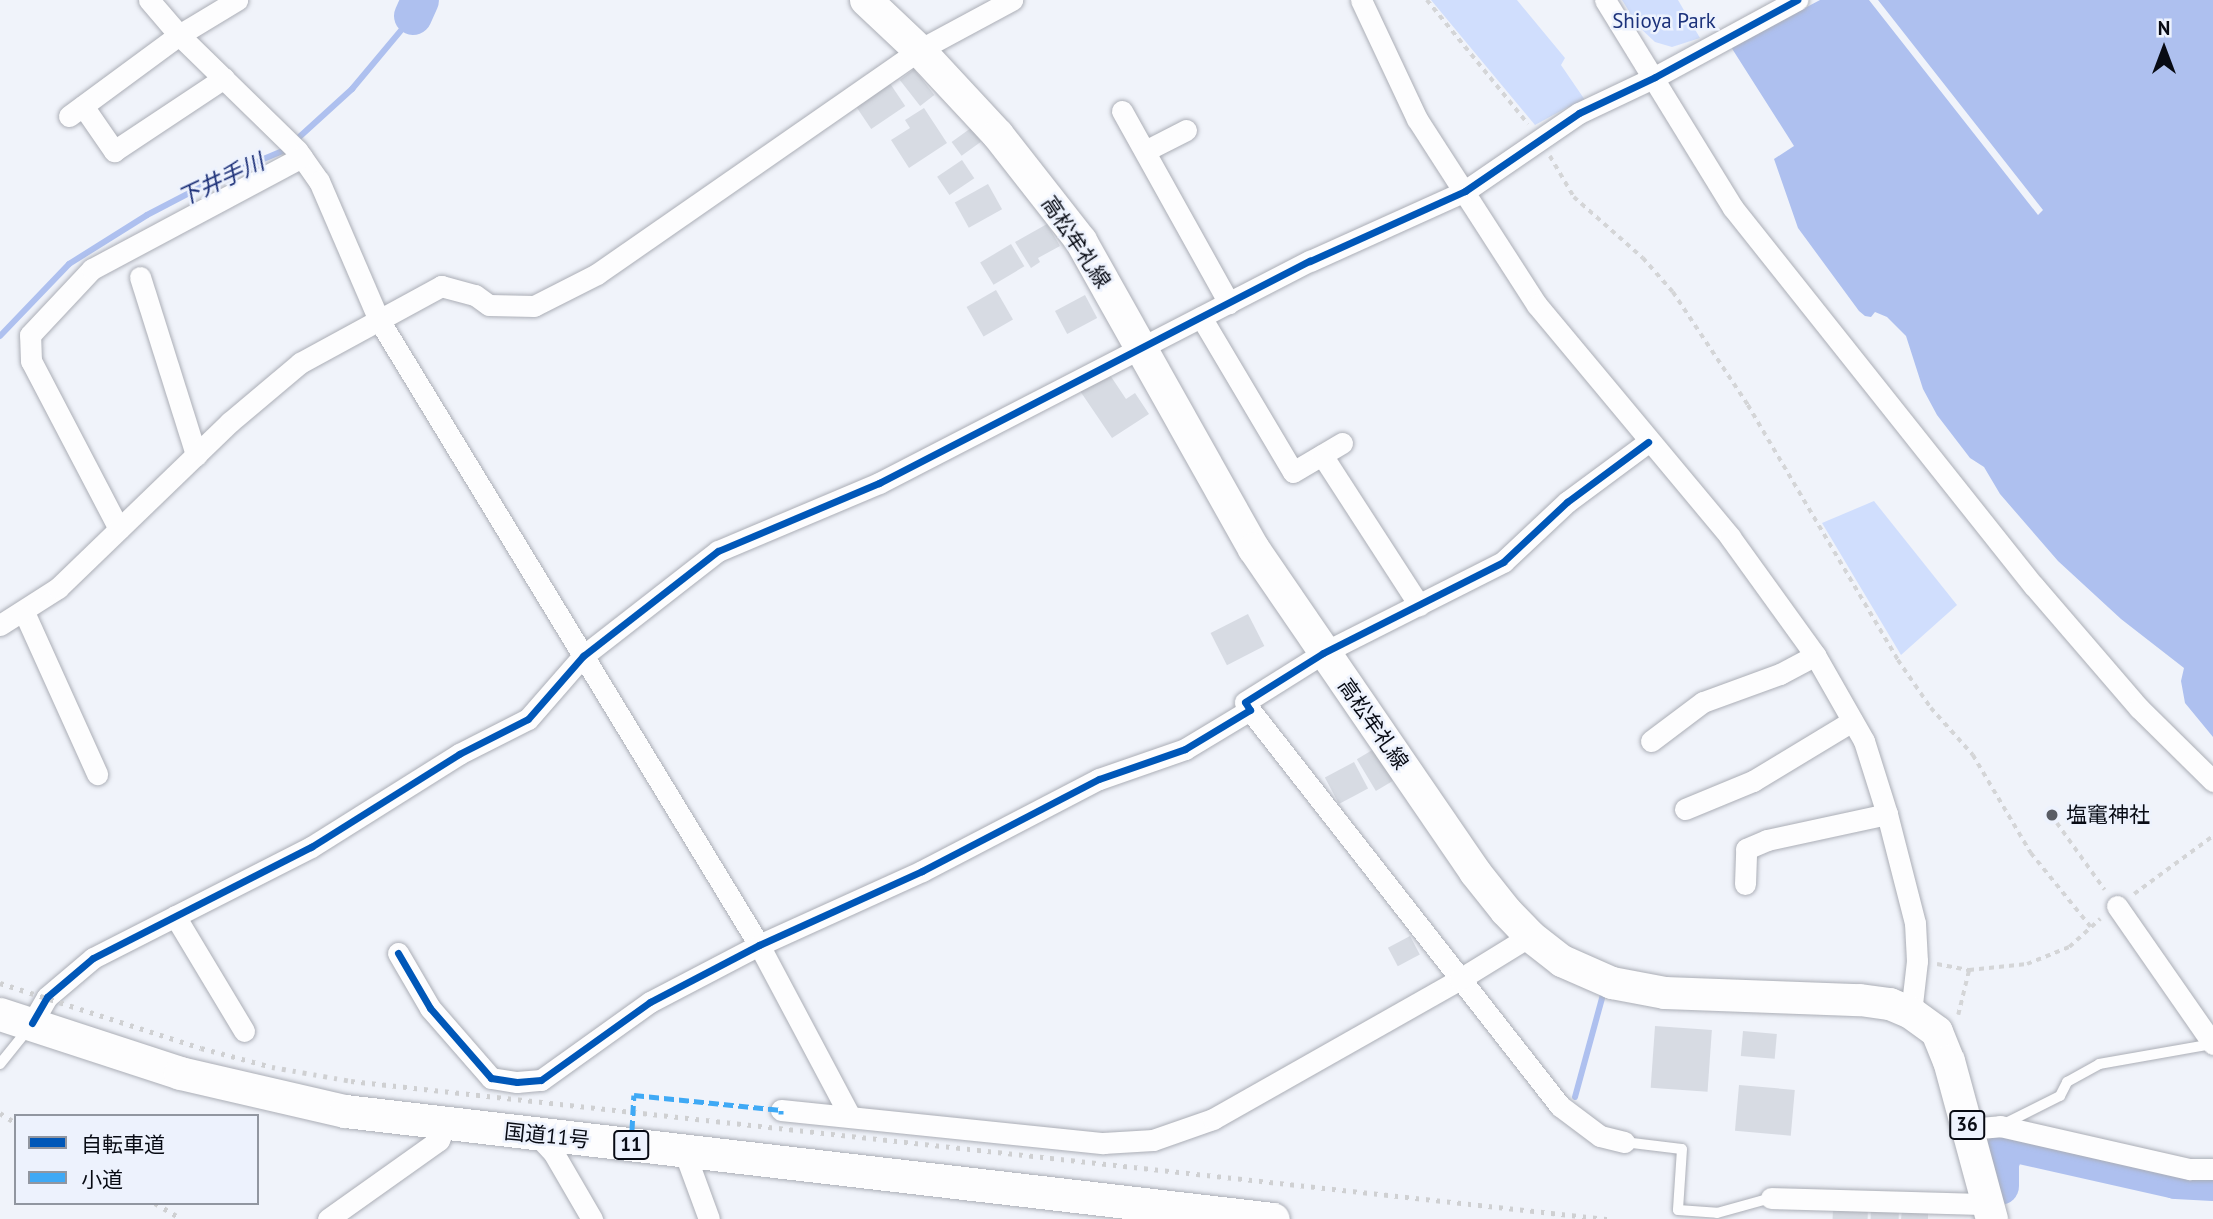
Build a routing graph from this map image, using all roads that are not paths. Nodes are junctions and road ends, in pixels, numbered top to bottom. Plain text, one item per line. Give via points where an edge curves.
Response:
1 (149, 0) edge
2 (237, 0) edge
3 (866, 0) edge
4 (1012, 0) edge
5 (1361, 0) edge
6 (1605, 0) edge
7 (1797, 0) edge
8 (179, 35) junction
9 (919, 50) junction
10 (1655, 77) junction
11 (224, 78) junction
12 (1122, 111) dead end
13 (1186, 130) dead end
14 (1145, 151) junction
15 (300, 154) junction
16 (1465, 191) junction
17 (140, 277) dead end
18 (1229, 303) junction
19 (1201, 317) junction
20 (379, 320) junction
21 (1142, 348) junction
22 (1648, 442) junction
23 (1342, 443) dead end
24 (196, 454) junction
25 (1322, 455) junction
26 (119, 529) junction
27 (1419, 605) junction
28 (24, 612) junction
29 (0, 625) edge
30 (1323, 653) junction
31 (1815, 655) junction
32 (583, 656) junction
33 (1250, 710) junction
34 (1852, 720) junction
35 (1651, 741) dead end
36 (97, 774) dead end
37 (2213, 781) edge
38 (1685, 809) dead end
39 (1887, 814) junction
40 (1745, 884) dead end
41 (2117, 906) road end
42 (174, 916) junction
43 (1530, 936) junction
44 (759, 945) junction
45 (398, 953) dead end
46 (1460, 979) junction
47 (1911, 1013) junction
48 (0, 1014) edge
49 (32, 1023) junction
50 (244, 1031) dead end
51 (2213, 1044) edge
52 (0, 1064) edge
53 (781, 1110) dead end
54 (850, 1116) junction
55 (445, 1125) junction
56 (2000, 1126) junction
57 (1968, 1129) junction
58 (537, 1135) junction
59 (1624, 1142) joint
60 (684, 1151) junction
61 (2213, 1169) edge
62 (1771, 1198) joint
63 (1991, 1212) edge
64 (328, 1219) edge
65 (592, 1219) edge
66 (709, 1219) edge
67 (1273, 1219) edge

1 - 8 street
2 - 8 street
3 - 9 main road, 高松牟礼線
4 - 9 street
5 - 16 street via 1417,119
6 - 10 street
7 - 10 street
8 - 11 street
8 - 11 street via 76,111 114,151
9 - 20 street via 597,274 534,306 489,305 475,295 441,286
9 - 21 main road, 高松牟礼線 via 998,135 1081,241
10 - 16 street via 1579,113
10 - 37 street via 1733,208 1899,420 2139,708
11 - 15 street
12 - 14 street
13 - 14 street
14 - 18 street
15 - 20 street via 319,181
15 - 26 street via 92,269 30,335 31,361
16 - 18 street
16 - 22 street via 1537,305
17 - 24 street
18 - 19 street
19 - 21 street
19 - 25 street via 1293,472
20 - 24 street via 300,363
20 - 32 street
21 - 30 main road, 高松牟礼線 via 1254,549
21 - 32 street via 879,483 718,551
22 - 27 street via 1567,502 1503,562
22 - 31 street via 1730,537
23 - 25 street
24 - 26 street
25 - 27 street
26 - 28 street via 58,588
27 - 30 street
28 - 29 street
28 - 36 street
30 - 33 street via 1245,702
30 - 43 main road, 高松牟礼線 via 1475,872
31 - 34 street
31 - 35 street via 1780,674 1703,702
32 - 42 street via 527,719 459,754 311,847
32 - 44 street
33 - 44 street via 1185,749 1099,779 922,871
33 - 46 street
34 - 38 street via 1753,781
34 - 39 street via 1864,741
39 - 40 street via 1767,840 1746,849
39 - 47 street via 1915,923 1917,961
41 - 51 street
42 - 49 street via 93,958 47,997
42 - 50 street
43 - 46 street
43 - 47 main road, 高松牟礼線 via 1562,961 1612,983 1665,993 1860,1000
44 - 45 street via 650,1002 541,1080 517,1082 491,1078 430,1008
44 - 54 street
46 - 54 street via 1213,1119 1153,1140 1103,1143
46 - 59 street via 1560,1106 1600,1136
47 - 57 main road, 高松牟礼線 / 36 via 1937,1032
48 - 49 highway, 国道11号 / 11
49 - 52 lane
49 - 55 highway, 国道11号 / 11 via 180,1073 262,1094
51 - 56 lane via 2099,1064 2067,1082 2060,1096
53 - 54 street
55 - 58 highway, 国道11号 / 11
55 - 64 street via 439,1140
56 - 57 street
56 - 61 street via 2190,1169
57 - 63 main road, 36
58 - 60 highway, 国道11号 / 11
58 - 65 street via 553,1152
59 - 62 lane via 1682,1149 1678,1210 1717,1213
60 - 66 street
60 - 67 highway, 国道11号 / 11
62 - 63 street

